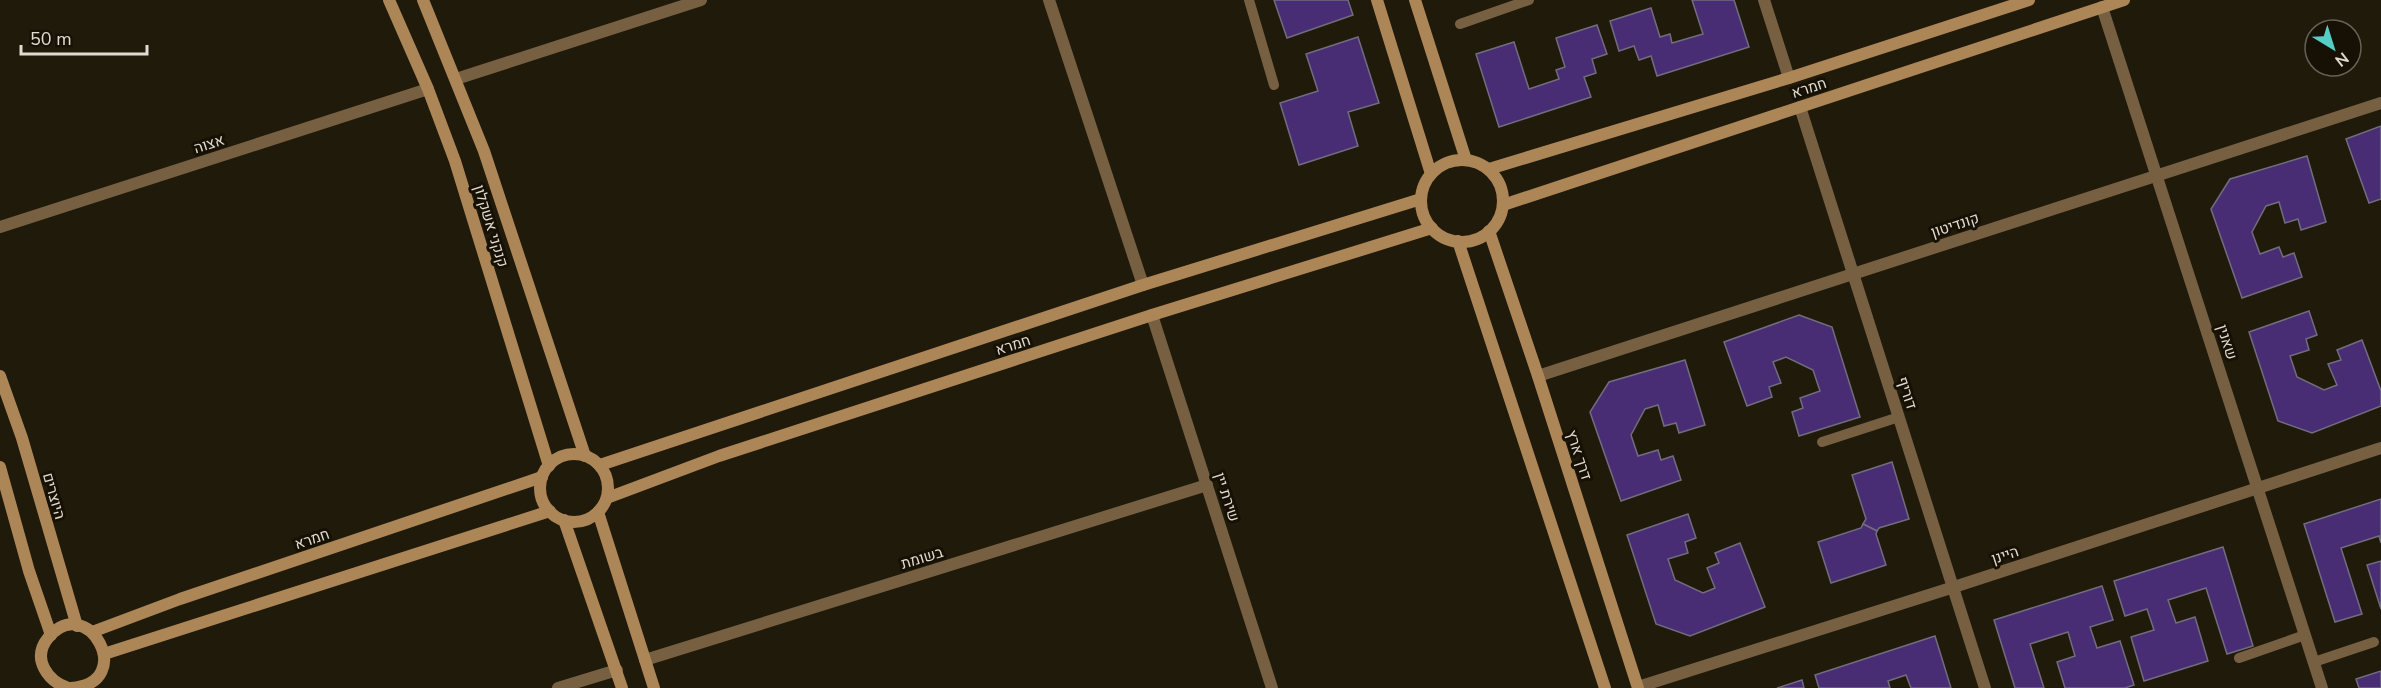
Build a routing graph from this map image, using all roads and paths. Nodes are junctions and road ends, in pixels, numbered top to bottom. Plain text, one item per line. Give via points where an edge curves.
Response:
1 (389, 0) edge
2 (423, 0) edge
3 (701, 0) edge
4 (1049, 0) edge
5 (1248, 0) edge
6 (1377, 0) edge
7 (1415, 0) edge
8 (1529, 0) edge
9 (1764, 0) edge
10 (2029, 0) edge
11 (2124, 0) edge
12 (2102, 7) junction
13 (1460, 24) dead end
14 (1790, 78) junction
15 (456, 79) junction
16 (1274, 86) dead end
17 (428, 88) junction
18 (2381, 103) edge
19 (1800, 107) junction
20 (1466, 160) junction
21 (1489, 169) junction
22 (1431, 174) junction
23 (2157, 176) junction
24 (1421, 199) junction
25 (1503, 205) junction
26 (0, 227) edge
27 (1432, 228) junction
28 (1489, 231) junction
29 (1458, 241) junction
30 (1852, 274) junction
31 (1143, 285) junction
32 (1152, 315) junction
33 (0, 376) edge
34 (1538, 376) junction
35 (1899, 417) junction
36 (1822, 442) dead end
37 (2381, 448) edge
38 (585, 456) junction
39 (600, 465) junction
40 (0, 466) edge
41 (549, 466) junction
42 (542, 477) junction
43 (1208, 484) junction
44 (2258, 487) junction
45 (607, 498) junction
46 (550, 511) junction
47 (598, 512) junction
48 (564, 520) junction
49 (1954, 587) junction
50 (77, 626) junction
51 (92, 632) junction
52 (51, 635) junction
53 (2305, 635) junction
54 (2374, 642) dead end
55 (104, 654) junction
56 (2239, 658) dead end
57 (645, 660) junction
58 (2314, 662) junction
59 (617, 670) junction
60 (89, 686) edge
61 (65, 687) edge
62 (558, 688) edge
63 (622, 688) edge
64 (654, 688) edge
65 (1272, 688) edge
66 (1605, 688) edge
67 (1638, 688) edge
68 (1985, 688) edge
69 (2322, 688) edge

1 - 17 street, קנקני אשקלון
2 - 15 street, קנקני אשקלון
3 - 15 street
4 - 31 street
5 - 16 lane
6 - 22 street
7 - 20 street
8 - 13 lane
9 - 14 street
10 - 14 street, חמרא
11 - 12 street, חמרא
12 - 19 street, חמרא
12 - 23 street, שאנין
14 - 21 street, חמרא
15 - 38 street, קנקני אשקלון via 484,151
17 - 26 street, אצוה
17 - 41 street, קנקני אשקלון via 455,161
18 - 23 street, קונדיטון
19 - 25 street, חמרא
19 - 30 street, דוריף
20 - 21 street
20 - 22 street via 1453,161
21 - 25 street via 1498,179
22 - 24 street
23 - 30 street, קונדיטון
23 - 44 street, שאנין
24 - 27 street
24 - 31 street, חמרא
25 - 28 street
27 - 29 street
27 - 32 street, חמרא
28 - 29 street
28 - 34 street, דרך ארץ
29 - 66 street
30 - 34 street, קונדיטון
30 - 35 street, דוריף
31 - 39 street, חמרא
32 - 43 street, שירת יין
32 - 45 street, חמרא via 719,456
33 - 50 street, היוצרים
34 - 67 street, דרך ארץ
35 - 36 lane
35 - 49 street, דוריף
37 - 44 street, היינן
38 - 39 street
38 - 41 street via 565,455
39 - 45 street via 608,481
40 - 52 street
41 - 42 street
42 - 46 street via 541,496
42 - 51 street, חמרא
43 - 57 street, בשומת
43 - 65 street, שירת יין
44 - 49 street, היינן
44 - 53 street, שאנין
45 - 47 street
46 - 48 street
46 - 55 street
47 - 48 street via 582,521
47 - 57 street
48 - 59 street
49 - 67 street, היינן
49 - 68 street, דוריף
50 - 51 street
50 - 52 street via 64,626
51 - 55 street
52 - 61 street via 41,653 42,665 48,676
53 - 56 lane
53 - 58 street, שאנין
54 - 58 lane
55 - 60 street via 100,673
57 - 64 street
58 - 69 street, שאנין
59 - 62 street
59 - 63 street
60 - 61 street

